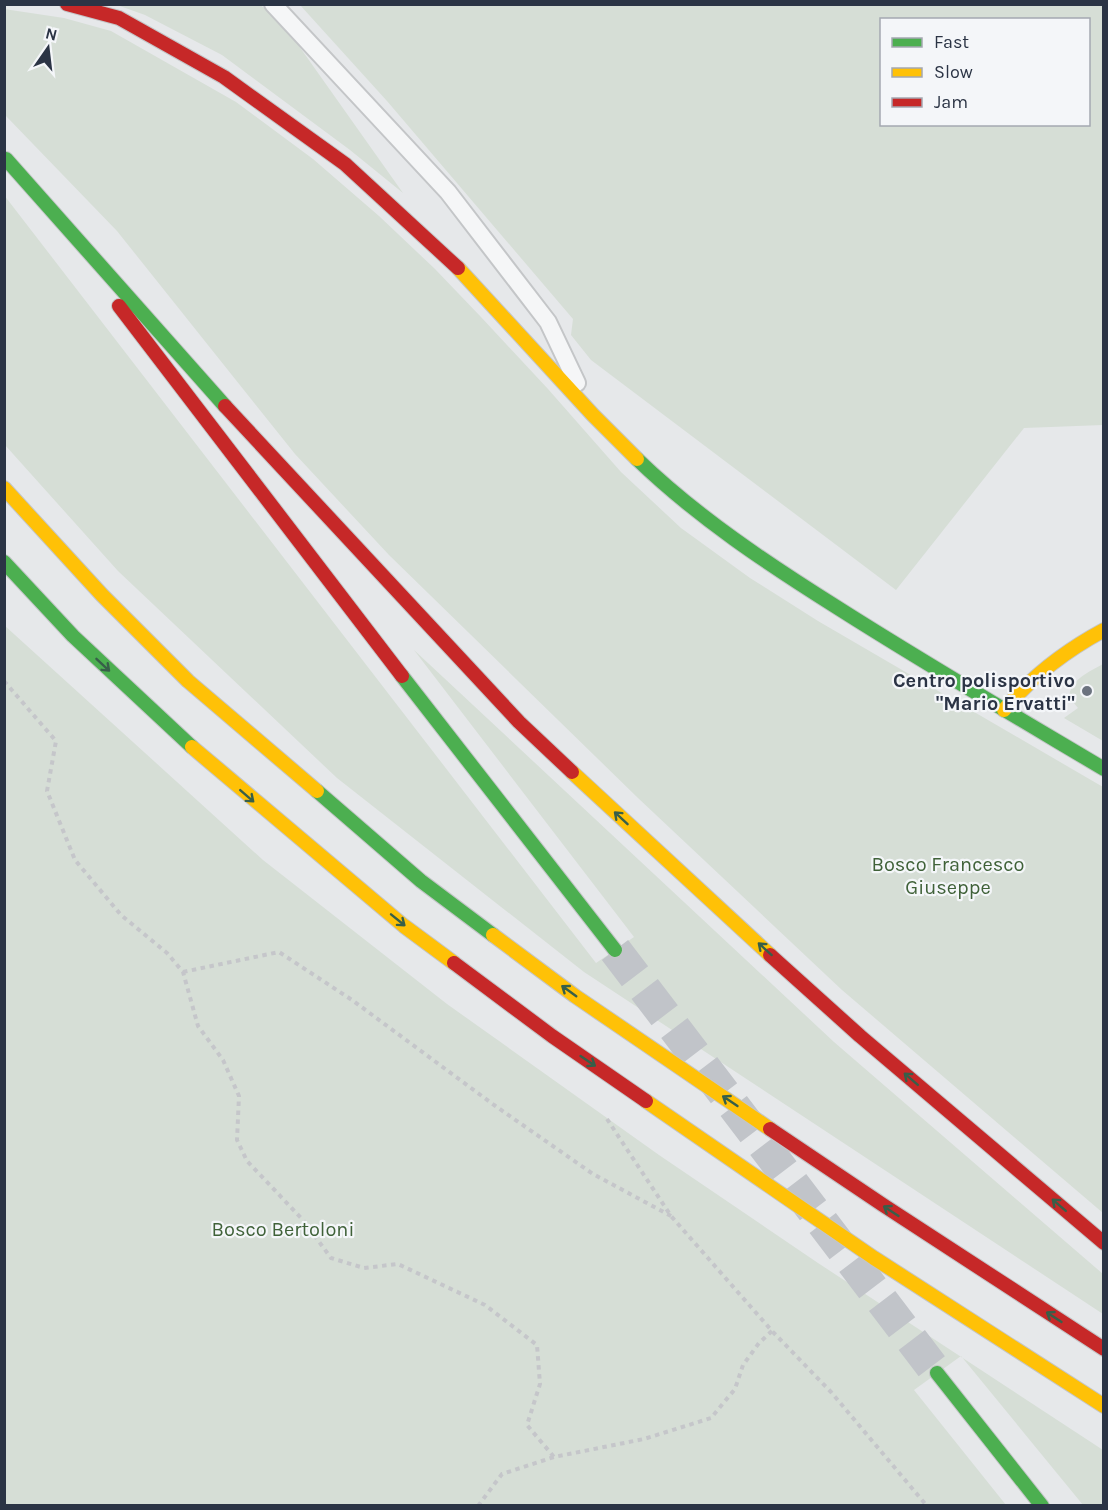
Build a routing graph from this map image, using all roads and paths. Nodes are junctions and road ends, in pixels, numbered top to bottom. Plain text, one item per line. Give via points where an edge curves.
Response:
1 (67, 4) edge
2 (273, 4) edge
3 (5, 158) edge
4 (593, 415) junction
5 (4, 488) edge
6 (4, 562) edge
7 (24, 604) dead end
8 (1104, 630) edge
9 (72, 636) junction
10 (4, 681) edge
11 (1004, 710) junction
12 (1104, 769) edge
13 (615, 950) tunnel mouth
14 (183, 972) junction
15 (607, 1119) dead end
16 (671, 1216) junction
17 (1104, 1243) edge
18 (772, 1331) junction
19 (1104, 1349) edge
20 (938, 1372) tunnel mouth
21 (1104, 1406) edge
22 (554, 1457) junction
23 (478, 1506) edge
24 (927, 1506) edge
25 (1042, 1506) edge

1 - 4 main road via 119,18 224,77 345,164 454,264
2 - 4 lane via 448,192 548,322
3 - 13 main road
17 -> 3 main road via 860,1036 519,722 257,442
4 - 11 main road via 660,481 725,532 888,640
19 -> 5 main road via 594,1009 421,881 188,681
6 - 9 main road
7 - 9 main road
8 - 11 main road via 1042,669
9 -> 21 main road via 171,729 404,926 552,1036 874,1258
10 - 14 path via 56,741 47,791 75,860 121,915 167,953
11 - 12 main road
14 - 16 path via 279,952 593,1174
14 - 22 path via 198,1026 223,1060 238,1096 237,1140 247,1161 303,1220 331,1258 364,1268 398,1264 485,1305 537,1345 540,1384 527,1425
15 - 16 path
16 - 18 path
18 - 22 path via 743,1365 735,1389 711,1418 644,1439
18 - 24 path via 831,1392
20 - 25 main road
22 - 23 path via 502,1474

